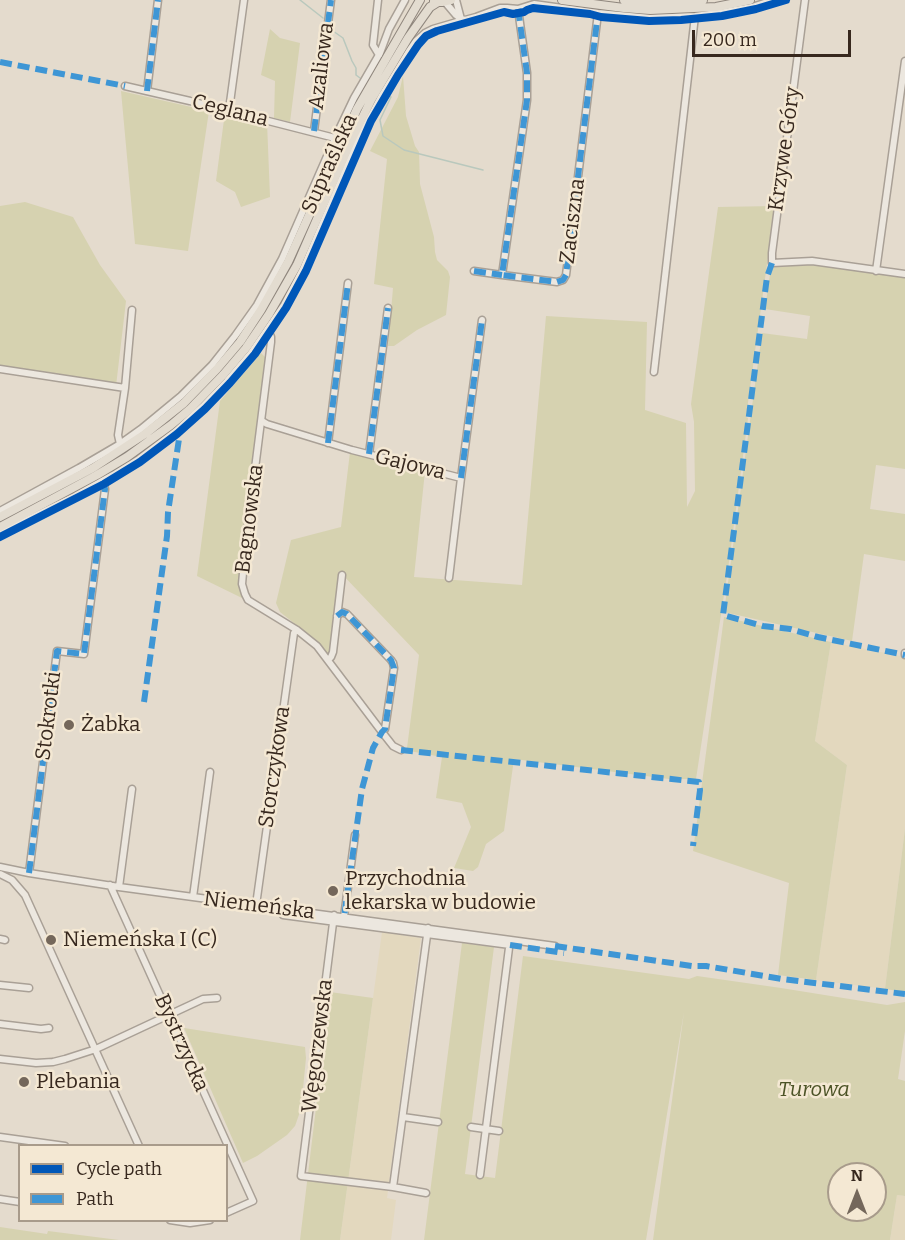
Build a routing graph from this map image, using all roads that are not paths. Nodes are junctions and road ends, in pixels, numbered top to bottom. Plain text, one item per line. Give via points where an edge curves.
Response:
1 (158, 0) edge
2 (244, 0) edge
3 (331, 0) edge
4 (378, 0) edge
5 (405, 0) edge
6 (420, 0) edge
7 (561, 0) edge
8 (624, 0) edge
9 (703, 0) edge
10 (750, 0) edge
11 (774, 0) edge
12 (805, 0) edge
13 (444, 1) edge
14 (518, 9) junction
15 (598, 13) junction
16 (695, 16) junction
17 (461, 19) junction
18 (379, 55) junction
19 (905, 61) edge
20 (125, 86) dead end
21 (147, 91) junction
22 (229, 110) junction
23 (314, 131) junction
24 (335, 138) junction
25 (474, 271) dead end
26 (876, 271) junction
27 (905, 274) edge
28 (502, 275) junction
29 (348, 283) dead end
30 (388, 308) dead end
31 (132, 310) dead end
32 (482, 320) dead end
33 (268, 330) junction
34 (0, 369) edge
35 (654, 372) dead end
36 (125, 388) junction
37 (262, 421) junction
38 (328, 443) junction
39 (120, 444) junction
40 (369, 454) junction
41 (461, 478) junction
42 (103, 481) junction
43 (0, 510) edge
44 (0, 517) edge
45 (0, 527) edge
46 (0, 533) edge
47 (342, 576) dead end
48 (449, 578) dead end
49 (337, 616) junction
50 (297, 630) junction
51 (328, 659) junction
52 (382, 732) junction
53 (401, 750) dead end
54 (210, 772) dead end
55 (132, 789) dead end
56 (355, 835) dead end
57 (0, 867) edge
58 (28, 873) junction
59 (0, 874) edge
60 (110, 885) junction
61 (119, 887) junction
62 (193, 897) junction
63 (256, 905) junction
64 (283, 915) dead end
65 (344, 916) junction
66 (334, 918) junction
67 (428, 931) junction
68 (510, 942) junction
69 (555, 946) dead end
70 (0, 985) edge
71 (29, 988) dead end
72 (217, 998) dead end
73 (169, 1016) junction
74 (0, 1024) edge
75 (48, 1028) dead end
76 (96, 1049) junction
77 (0, 1059) edge
78 (403, 1117) junction
79 (438, 1122) dead end
80 (471, 1127) dead end
81 (486, 1130) junction
82 (499, 1131) dead end
83 (0, 1137) edge
84 (51, 1144) edge
85 (138, 1144) edge
86 (227, 1144) edge
87 (228, 1146) edge
88 (480, 1176) dead end
89 (393, 1187) junction
90 (426, 1193) dead end
91 (0, 1199) edge
92 (18, 1202) edge
93 (228, 1212) edge
94 (184, 1222) edge
95 (204, 1222) edge

1 - 21 street
2 - 22 street
3 - 23 street, Azaliowa
4 - 18 street via 374,45
5 - 18 street, Supraślska
6 - 44 main road via 370,83 288,262 240,342 184,403 146,434 93,468
7 - 10 main road via 650,10 716,7
8 - 9 main road
11 - 16 street, Supraślska
12 - 26 street, Krzywe Góry via 772,262 812,261
13 - 17 street
13 - 17 street
13 - 45 main road via 430,7 371,100 297,265 269,314 231,366 190,409 150,441 97,475
14 - 15 street, Supraślska via 540,4
14 - 17 street, Supraślska via 500,8
14 - 28 street via 527,100
15 - 16 street, Supraślska via 650,18
15 - 28 street, Zaciszna via 566,275 557,282
16 - 35 street
17 - 33 street, Supraślska via 425,33 398,68 359,138 303,269
18 - 24 street, Supraślska
19 - 26 street
20 - 21 street, Ceglana
21 - 22 street, Ceglana
22 - 23 street, Ceglana
23 - 24 street, Ceglana
24 - 39 street, Supraślska via 282,259 241,328 181,396
25 - 28 street, Zaciszna
26 - 27 street
29 - 38 street
30 - 40 street
31 - 36 street
32 - 41 street
33 - 37 street, Bagnowska via 271,342
33 - 42 street, Supraślska via 227,381 189,419
34 - 36 street
36 - 39 street
37 - 38 street, Gajowa
37 - 50 street, Bagnowska via 242,584 248,600
38 - 40 street, Gajowa
39 - 43 street, Supraślska
40 - 41 street, Gajowa
41 - 48 street, Gajowa
42 - 46 street, Supraślska
42 - 58 street, Stokrotki via 84,654 57,651
47 - 49 street
49 - 51 street via 333,652
49 - 52 street via 339,612 347,614 393,663 386,729
50 - 51 street, Bagnowska
50 - 63 street, Storczykowa
51 - 52 street, Bagnowska
52 - 53 street, Bagnowska
54 - 62 street
55 - 61 street
56 - 65 street
57 - 58 street, Niemeńska
58 - 60 street, Niemeńska
59 - 76 street via 23,892
60 - 61 street, Niemeńska
60 - 73 street, Bystrzycka
61 - 62 street, Niemeńska
62 - 63 street, Niemeńska
63 - 66 street, Niemeńska
64 - 66 street
65 - 66 street, Niemeńska
65 - 67 street, Niemeńska
66 - 67 street
66 - 89 street, Węgorzewska via 301,1176
67 - 68 street, Niemeńska
67 - 78 street
68 - 69 street, Niemeńska
68 - 81 street
70 - 71 street
72 - 73 street via 203,999
73 - 76 street
73 - 86 street, Bystrzycka
74 - 75 street
76 - 77 street via 53,1062
76 - 85 street
78 - 79 street
78 - 89 street
80 - 81 street
81 - 82 street
81 - 88 street
83 - 84 street
87 - 93 street, Bystrzycka via 253,1201
89 - 90 street
91 - 92 street
94 - 95 street

